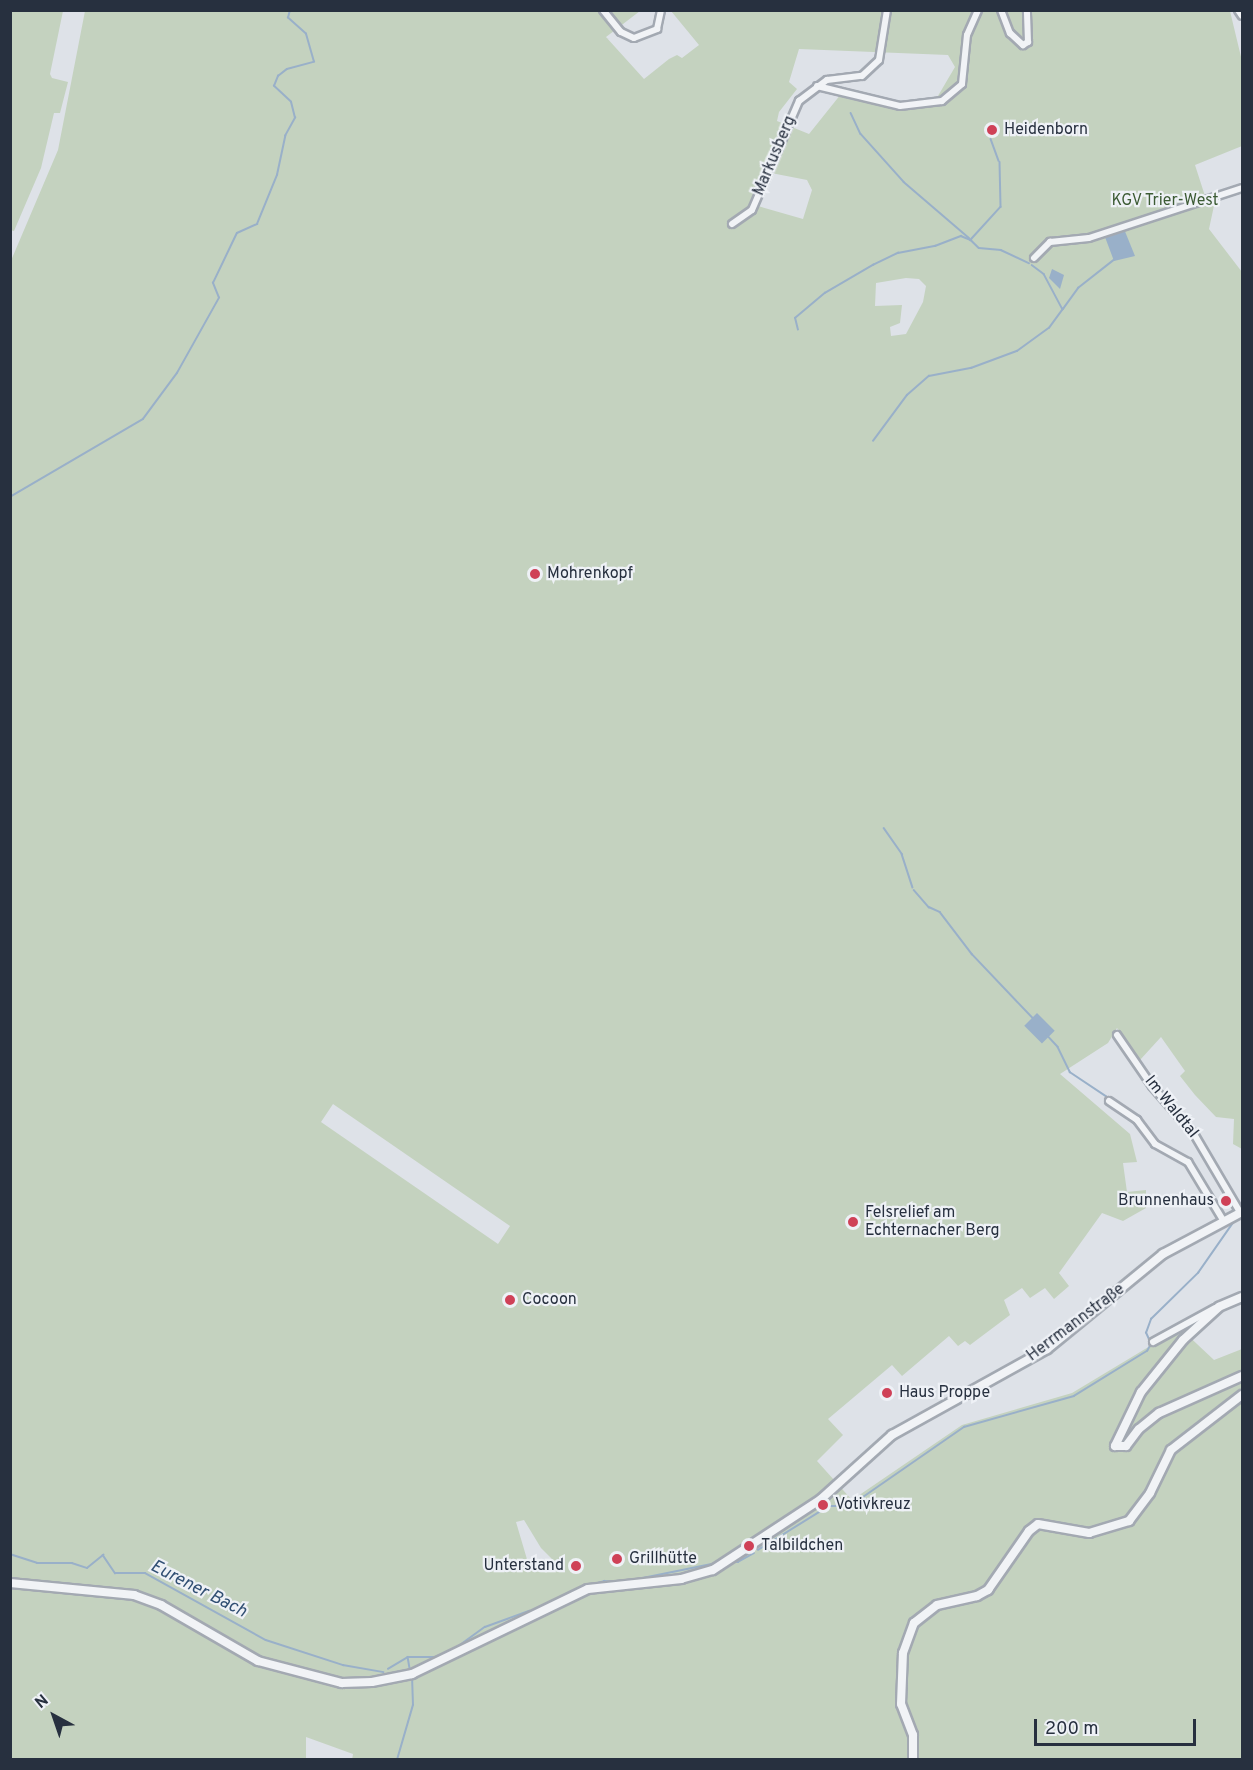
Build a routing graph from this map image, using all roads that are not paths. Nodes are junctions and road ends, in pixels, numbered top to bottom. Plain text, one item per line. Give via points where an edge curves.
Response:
1 (603, 10) edge
2 (662, 10) edge
3 (887, 10) edge
4 (978, 10) edge
5 (1001, 10) edge
6 (1026, 10) edge
7 (1238, 10) edge
8 (1242, 16) edge
9 (817, 86) junction
10 (1242, 188) edge
11 (732, 224) dead end
12 (1034, 258) dead end
13 (1117, 1035) dead end
14 (1109, 1101) dead end
15 (1241, 1212) edge
16 (1223, 1220) junction
17 (1242, 1297) edge
18 (1219, 1307) junction
19 (1153, 1342) dead end
20 (1242, 1376) edge
21 (1242, 1395) edge
22 (10, 1583) edge
23 (913, 1760) edge

1 - 2 street via 621,32 634,38 657,30
3 - 9 street, Markusberg via 881,54 871,70 862,76 827,80
4 - 9 street via 967,35 962,84 942,101 906,107
5 - 6 street via 1010,33 1023,45 1028,42
7 - 8 street
9 - 11 street, Markusberg via 799,101 752,210
10 - 12 street via 1089,237 1050,242
13 - 15 street, Im Waldtal via 1152,1086 1194,1134
14 - 16 street via 1137,1119 1155,1144 1188,1162
15 - 16 street, Herrmannstraße
16 - 22 street, Herrmannstraße via 1156,1259 1047,1349 892,1435 821,1499 712,1570 681,1579 588,1589 432,1667 372,1682 342,1683 258,1661 161,1605 134,1595
17 - 18 street
18 - 19 street
18 - 20 street via 1183,1340 1141,1392 1116,1440 1116,1448 1126,1446 1159,1413
21 - 23 street via 1171,1450 1150,1493 1129,1521 1089,1533 1038,1524 988,1590 937,1605 914,1623 903,1653 901,1704 913,1735

